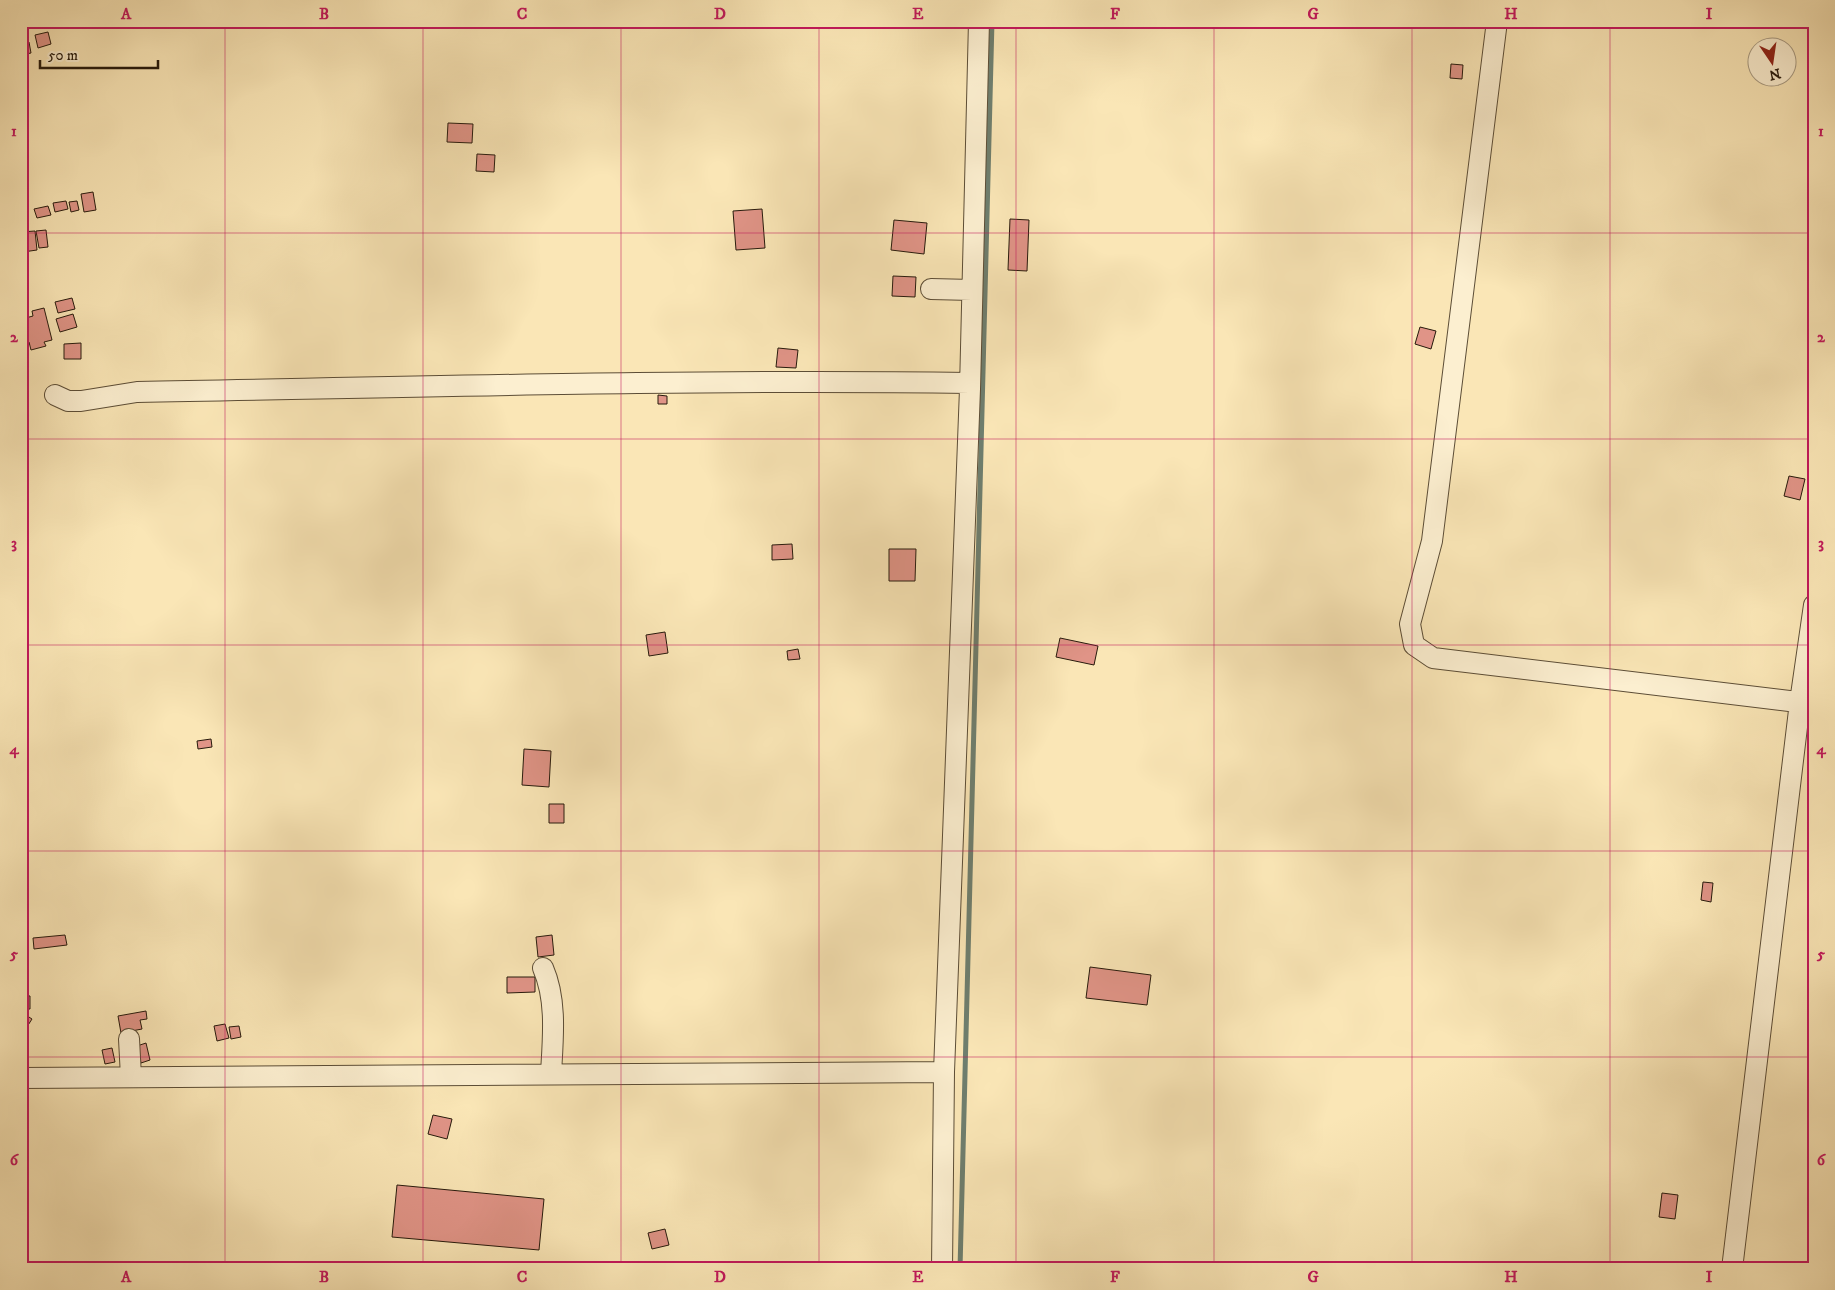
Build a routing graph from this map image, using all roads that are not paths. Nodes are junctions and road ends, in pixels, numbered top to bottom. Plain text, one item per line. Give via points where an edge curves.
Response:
1 (979, 21) edge
2 (1497, 21) edge
3 (931, 289) dead end
4 (972, 290) junction
5 (970, 383) junction
6 (55, 395) dead end
7 (1814, 605) edge
8 (1807, 703) edge
9 (542, 968) dead end
10 (129, 1039) dead end
11 (551, 1072) junction
12 (944, 1072) junction
13 (131, 1077) junction
14 (21, 1078) edge
15 (942, 1269) edge
16 (1732, 1269) edge

1 - 4 street
2 - 8 street via 1432,541 1410,624 1414,645 1432,658
3 - 4 street
4 - 5 street
5 - 6 street via 775,381 287,389 137,392 68,401
5 - 12 street
7 - 8 street
8 - 16 street
9 - 11 street via 549,982 554,1026
10 - 13 street
11 - 12 street
11 - 13 street
12 - 15 street
13 - 14 street

